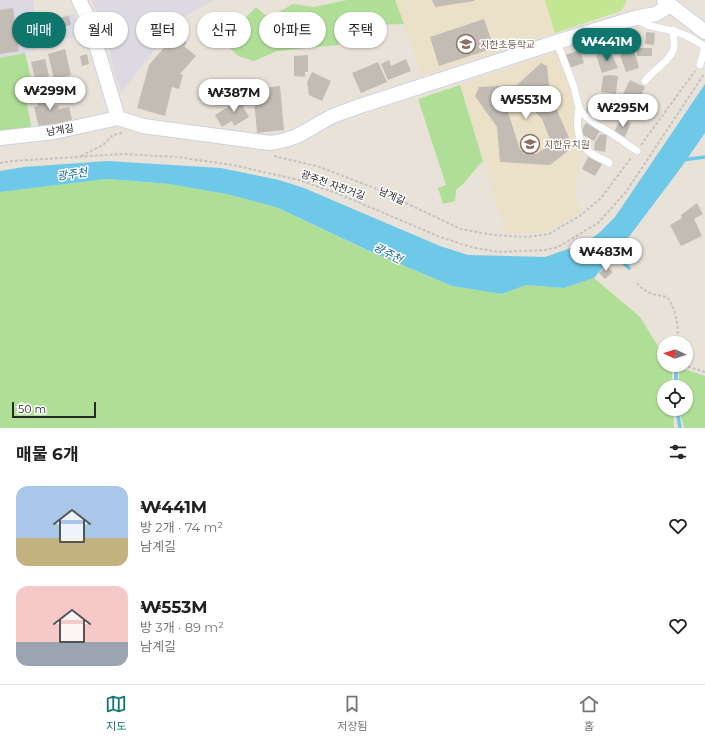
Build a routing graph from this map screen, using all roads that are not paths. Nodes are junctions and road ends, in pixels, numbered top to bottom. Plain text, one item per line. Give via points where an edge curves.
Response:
1 (79, 0) edge
2 (667, 3) edge
3 (635, 18) junction
4 (673, 30) junction
5 (705, 32) edge
6 (556, 42) junction
7 (700, 65) road end
8 (645, 81) dead end
9 (579, 108) junction
10 (123, 124) junction
11 (0, 138) edge
12 (636, 151) road end
13 (610, 163) dead end

1 - 10 street via 88,18
2 - 3 street, 남계길 via 656,14
2 - 5 street, 남계길
3 - 4 lane via 644,25
3 - 6 street, 남계길
4 - 7 lane via 691,36 704,46
4 - 8 lane via 674,47 669,56
6 - 9 lane via 574,87
6 - 10 street, 남계길 via 357,107 328,118 301,136 270,144
9 - 12 lane via 593,122
9 - 13 lane via 579,133 587,150
10 - 11 street, 남계길

